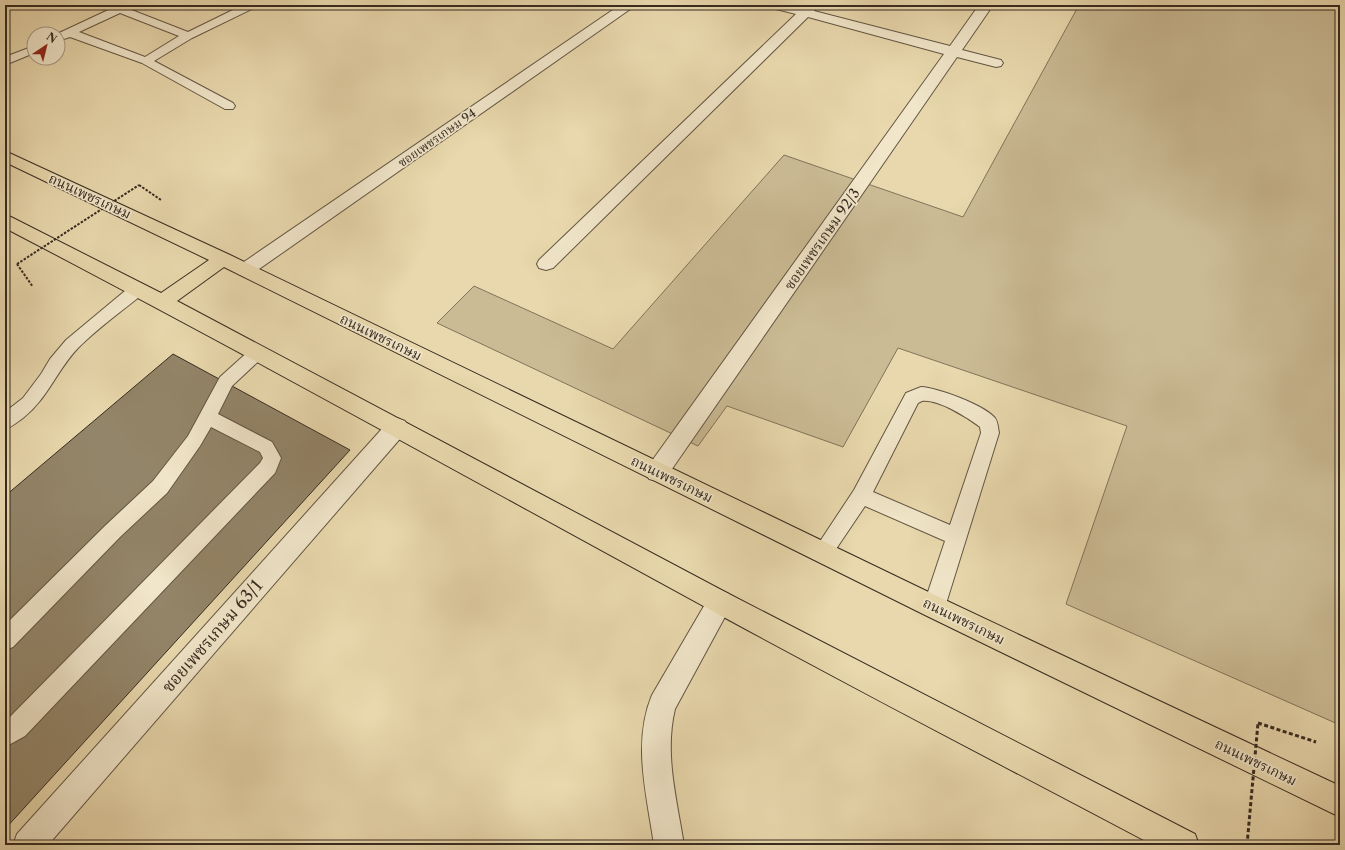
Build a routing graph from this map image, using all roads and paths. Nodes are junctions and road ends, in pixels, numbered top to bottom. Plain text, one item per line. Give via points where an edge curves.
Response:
1 (252, 5) edge
2 (630, 5) edge
3 (777, 5) edge
4 (986, 5) edge
5 (124, 7) edge
6 (225, 7) dead end
7 (809, 9) edge
8 (238, 12) junction
9 (71, 33) junction
10 (66, 35) edge
11 (188, 36) junction
12 (26, 52) edge
13 (955, 52) junction
14 (146, 60) junction
15 (5, 61) edge
16 (996, 63) dead end
17 (229, 106) dead end
18 (5, 156) edge
19 (161, 200) dead end
20 (5, 221) edge
21 (223, 259) junction
22 (546, 264) dead end
23 (245, 270) junction
24 (33, 287) dead end
25 (138, 289) junction
26 (162, 302) junction
27 (257, 353) junction
28 (207, 417) junction
29 (5, 422) edge
30 (397, 427) junction
31 (657, 472) junction
32 (861, 496) junction
33 (956, 537) junction
34 (823, 552) junction
35 (720, 602) junction
36 (934, 607) junction
37 (5, 640) edge
38 (5, 735) edge
39 (1316, 742) dead end
40 (1340, 802) edge
41 (28, 845) edge
42 (669, 845) edge
43 (1184, 845) edge
44 (1246, 845) edge

1 - 8 lane
2 - 23 street, ซอยเพชรเกษม 94
3 - 7 street
4 - 13 street, ซอยเพชรเกษม 92/3
5 - 9 lane
5 - 11 lane
6 - 8 lane
7 - 13 street
7 - 22 street
8 - 11 lane
9 - 10 lane
9 - 14 lane
11 - 14 lane
12 - 15 lane
13 - 16 street
13 - 31 street, ซอยเพชรเกษม 92/3
14 - 17 lane
18 - 21 main road, ถนนเพชรเกษม
19 - 24 path, bridge via 139,185 17,264
20 - 25 main road
21 - 23 main road, ถนนเพชรเกษม
21 - 26 main road
23 - 31 main road, ถนนเพชรเกษม
25 - 26 main road
25 - 29 lane via 72,344 29,403
26 - 27 main road
27 - 28 lane via 226,382
27 - 30 main road
28 - 37 lane via 194,441 160,487
28 - 38 lane via 266,447 272,458 268,468 16,728
30 - 35 main road
30 - 41 street, ซอยเพชรเกษม 63/1
31 - 34 main road, ถนนเพชรเกษม
32 - 33 lane
32 - 33 lane via 912,398 921,394 934,396 976,413 988,422 990,433
32 - 34 lane
33 - 36 lane
34 - 36 main road, ถนนเพชรเกษม
35 - 42 street via 662,705 657,725 656,758
35 - 43 main road
36 - 40 main road, ถนนเพชรเกษม
39 - 44 path, bridge via 1258,724

